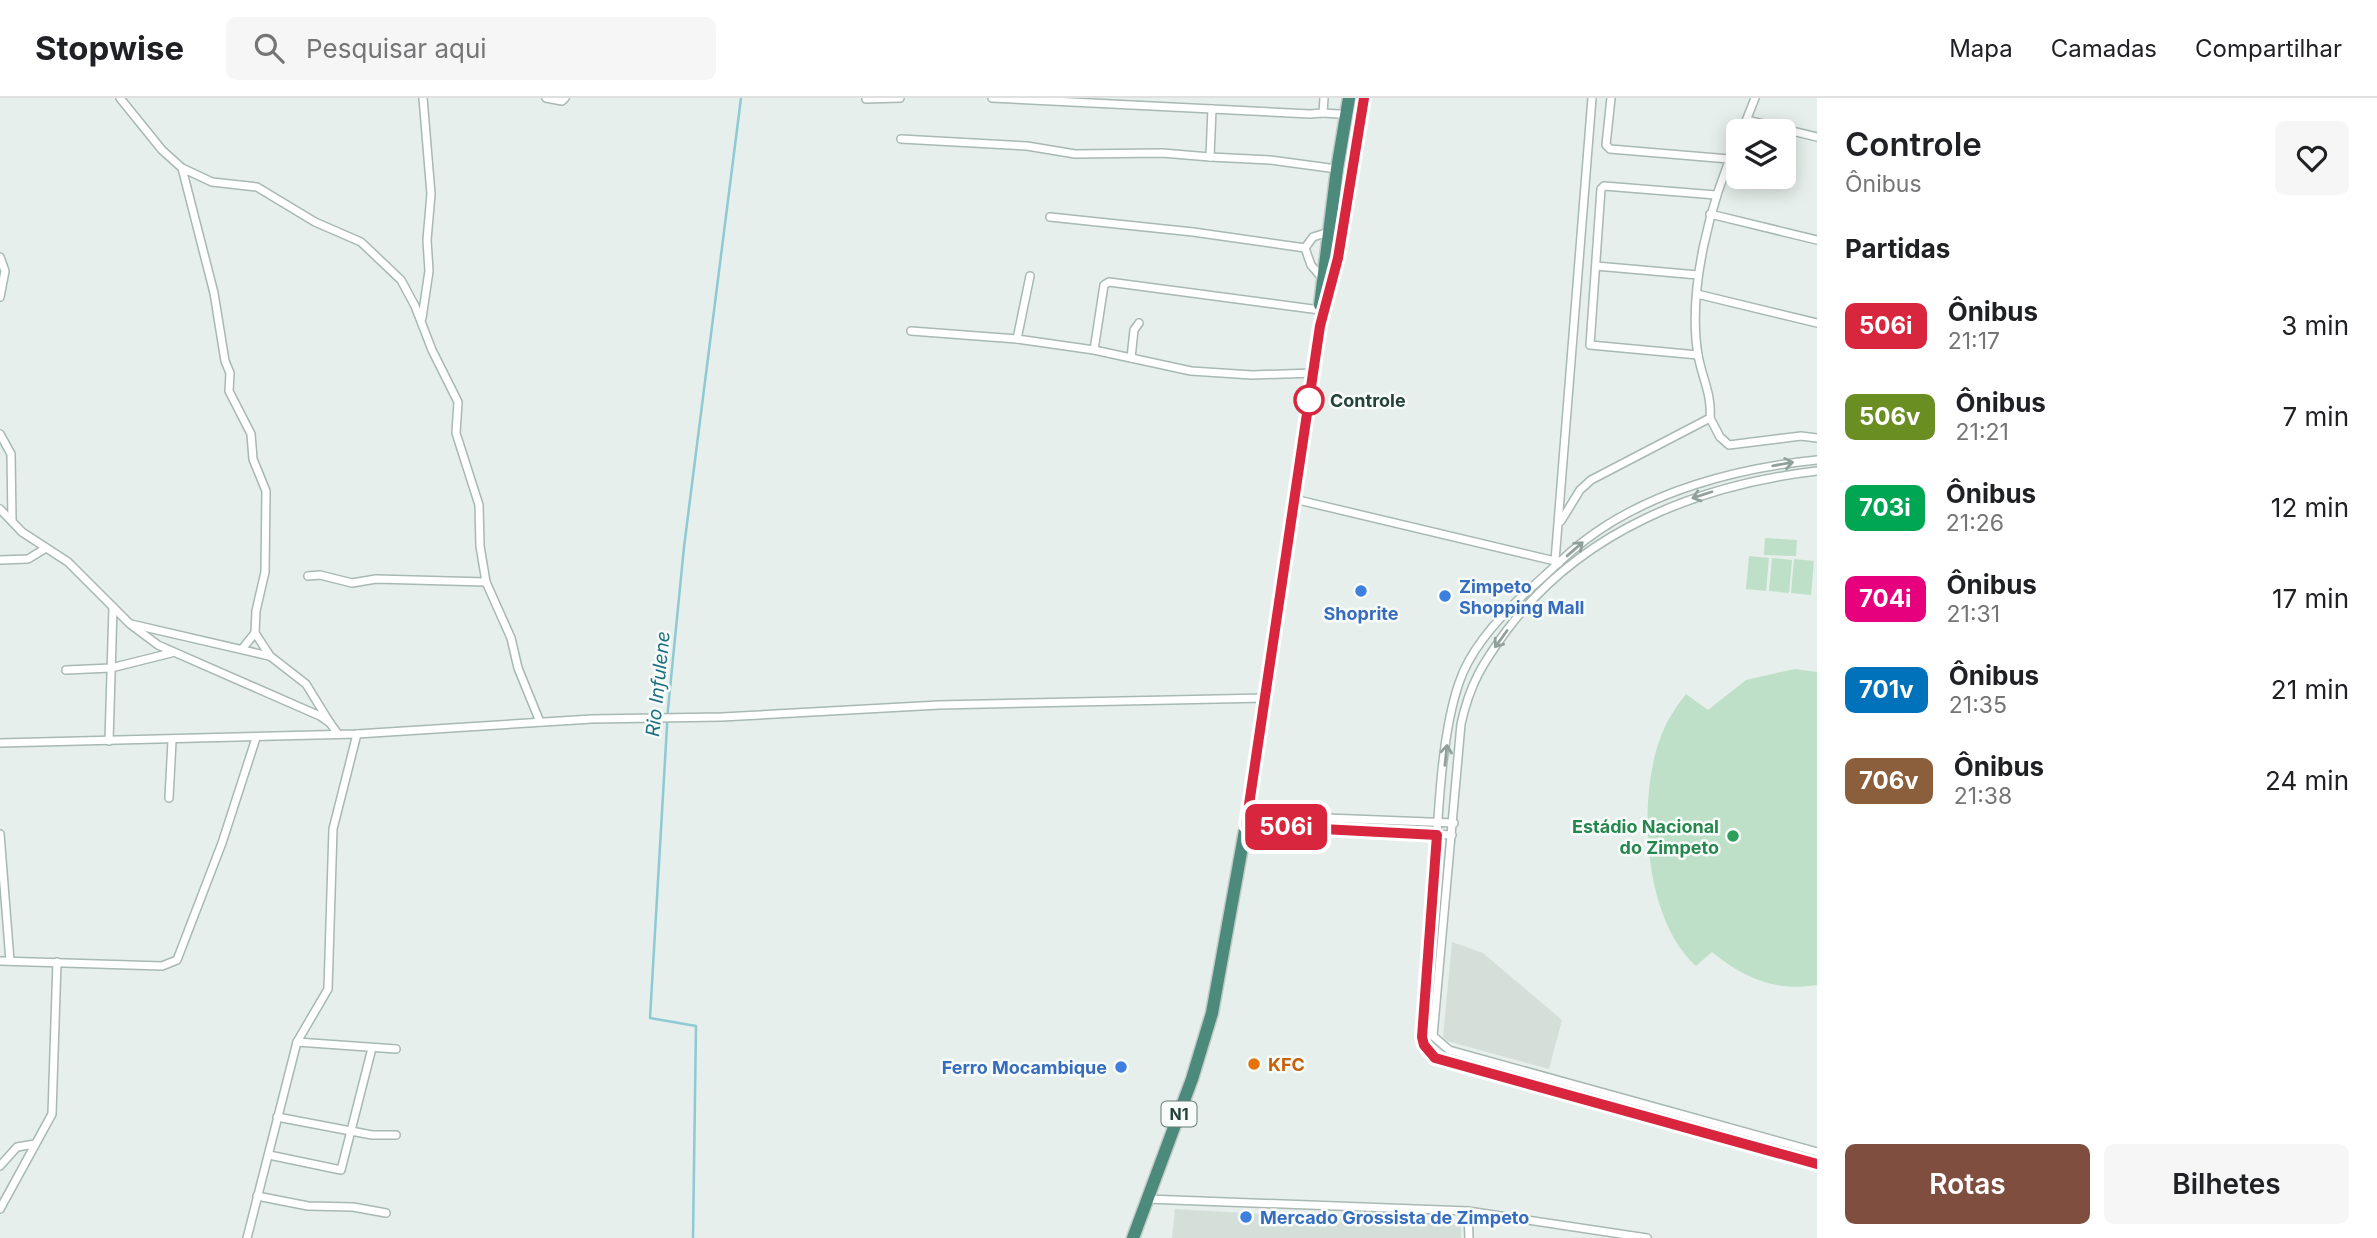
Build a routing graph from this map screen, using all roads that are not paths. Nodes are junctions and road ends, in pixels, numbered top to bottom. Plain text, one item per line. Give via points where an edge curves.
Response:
1 (120, 98) edge
2 (424, 98) edge
3 (546, 98) edge
4 (565, 98) edge
5 (900, 98) edge
6 (992, 98) edge
7 (1324, 98) edge
8 (1340, 98) edge
9 (1349, 98) edge
10 (1364, 98) edge
11 (1592, 98) edge
12 (1611, 98) edge
13 (1755, 98) edge
14 (866, 99) edge
15 (1212, 109) junction
16 (1323, 113) junction
17 (1339, 114) junction
18 (1747, 119) edge
19 (1796, 132) edge
20 (1817, 137) edge
21 (901, 139) dead end
22 (1210, 157) junction
23 (1726, 159) edge
24 (182, 167) junction
25 (1337, 167) junction
26 (1726, 168) edge
27 (1717, 195) junction
28 (1710, 214) junction
29 (1050, 217) dead end
30 (1329, 232) junction
31 (1817, 240) edge
32 (1305, 248) junction
33 (0, 257) edge
34 (1596, 266) junction
35 (1698, 275) junction
36 (1030, 276) dead end
37 (1322, 279) junction
38 (1698, 294) junction
39 (0, 297) edge
40 (1320, 310) junction
41 (421, 319) junction
42 (1139, 323) dead end
43 (1817, 323) edge
44 (1320, 326) junction
45 (911, 331) dead end
46 (1017, 339) junction
47 (1094, 350) junction
48 (1698, 355) junction
49 (1131, 358) junction
50 (1313, 373) junction
51 (1710, 418) junction
52 (0, 434) edge
53 (1817, 438) edge
54 (1817, 460) edge
55 (1817, 471) edge
56 (1294, 499) junction
57 (0, 511) edge
58 (12, 520) junction
59 (1560, 521) junction
60 (46, 548) junction
61 (0, 560) edge
62 (1557, 562) junction
63 (309, 576) dead end
64 (486, 582) junction
65 (113, 607) junction
66 (130, 624) junction
67 (255, 633) junction
68 (242, 649) junction
69 (172, 653) junction
70 (270, 656) junction
71 (111, 668) junction
72 (66, 670) dead end
73 (1266, 698) junction
74 (540, 722) junction
75 (330, 723) junction
76 (338, 734) junction
77 (357, 734) junction
78 (256, 738) junction
79 (109, 741) junction
80 (172, 741) junction
81 (0, 743) edge
82 (169, 797) dead end
83 (1247, 820) junction
84 (1438, 822) junction
85 (1454, 823) junction
86 (0, 834) edge
87 (1437, 835) junction
88 (1452, 835) junction
89 (0, 961) edge
90 (10, 961) junction
91 (57, 962) junction
92 (298, 1042) junction
93 (372, 1048) junction
94 (396, 1049) dead end
95 (277, 1117) junction
96 (350, 1131) junction
97 (396, 1135) dead end
98 (35, 1144) junction
99 (1817, 1152) edge
100 (268, 1155) junction
101 (1817, 1164) edge
102 (0, 1166) edge
103 (257, 1196) junction
104 (1146, 1199) junction
105 (0, 1209) edge
106 (1468, 1211) junction
107 (386, 1213) dead end
108 (247, 1238) edge
109 (1133, 1238) edge
110 (1469, 1238) edge
111 (1647, 1238) edge

1 - 24 street via 162,150
2 - 41 street via 431,194 426,240 429,271
3 - 4 street
5 - 14 street
6 - 15 street
7 - 16 street
8 - 17 highway
9 - 25 highway, N1
10 - 44 highway, N1 via 1338,258
11 - 59 street
12 - 23 street via 1609,149
13 - 18 street
15 - 16 street
15 - 22 street
16 - 17 street
17 - 25 highway
19 - 20 street
21 - 22 street via 1027,146 1075,154
22 - 25 street
24 - 41 street via 212,182 257,187 315,222 361,242 401,280
24 - 67 street via 214,293 230,373 229,391 251,434 253,459 266,491 265,572
25 - 30 highway, N1
26 - 27 street
27 - 28 street
27 - 34 street via 1602,187
28 - 31 street
28 - 35 street
29 - 32 street
30 - 32 street via 1313,237
30 - 37 highway, N1
32 - 37 street
33 - 39 street via 5,271
34 - 35 street
34 - 48 street via 1590,345
35 - 38 street
36 - 46 street
37 - 40 highway, N1
38 - 43 street
38 - 48 street
40 - 44 highway, N1
40 - 47 street via 1109,282 1104,285
41 - 64 street via 458,402 456,433 479,505
42 - 49 street
44 - 50 highway, N1
45 - 46 street
46 - 47 street
47 - 49 street
48 - 51 street via 1712,402
49 - 50 street via 1191,371
50 - 56 highway, N1
51 - 53 street via 1720,438 1730,445
51 - 59 street via 1591,480
52 - 58 street via 11,454
62 -> 54 street via 1623,516 1665,495 1743,472
55 -> 85 street via 1731,487 1669,506 1600,543 1527,605 1481,666 1468,692 1459,743
56 - 62 street
56 - 73 highway, N1
57 - 58 street
58 - 60 street
59 - 62 street
60 - 61 street via 28,559
60 - 65 street via 68,562
84 -> 62 street via 1459,680 1514,603
63 - 64 street via 352,583 376,579
64 - 74 street
65 - 66 street
65 - 71 street
66 - 68 street
66 - 69 street
67 - 68 street
67 - 70 street
68 - 70 street
69 - 71 street
69 - 75 street
70 - 75 street via 306,684
71 - 72 street
71 - 79 street
73 - 74 street via 939,705
73 - 83 highway, N1
74 - 77 street
75 - 76 street
76 - 77 street
76 - 78 street
77 - 92 street via 333,829 328,989
78 - 80 street
78 - 91 street via 177,960 162,965
79 - 80 street
79 - 81 street
80 - 82 street
83 - 84 street
83 - 87 street
83 - 104 highway, N1 via 1212,1013
84 - 85 street
84 - 87 street
85 - 88 street
86 - 90 street
87 - 88 street
87 - 101 street via 1422,1037 1429,1053 1444,1061
88 - 99 street via 1435,1041 1449,1050
89 - 90 street
90 - 91 street
91 - 98 street via 53,1108
92 - 93 street
92 - 95 street
93 - 94 street
93 - 96 street
95 - 96 street
95 - 100 street
96 - 97 street
96 - 100 street via 344,1164 338,1171
98 - 102 street via 17,1147
98 - 105 street
100 - 103 street
103 - 107 street
103 - 108 street
104 - 106 street
104 - 109 highway, N1
106 - 110 street
106 - 111 street

